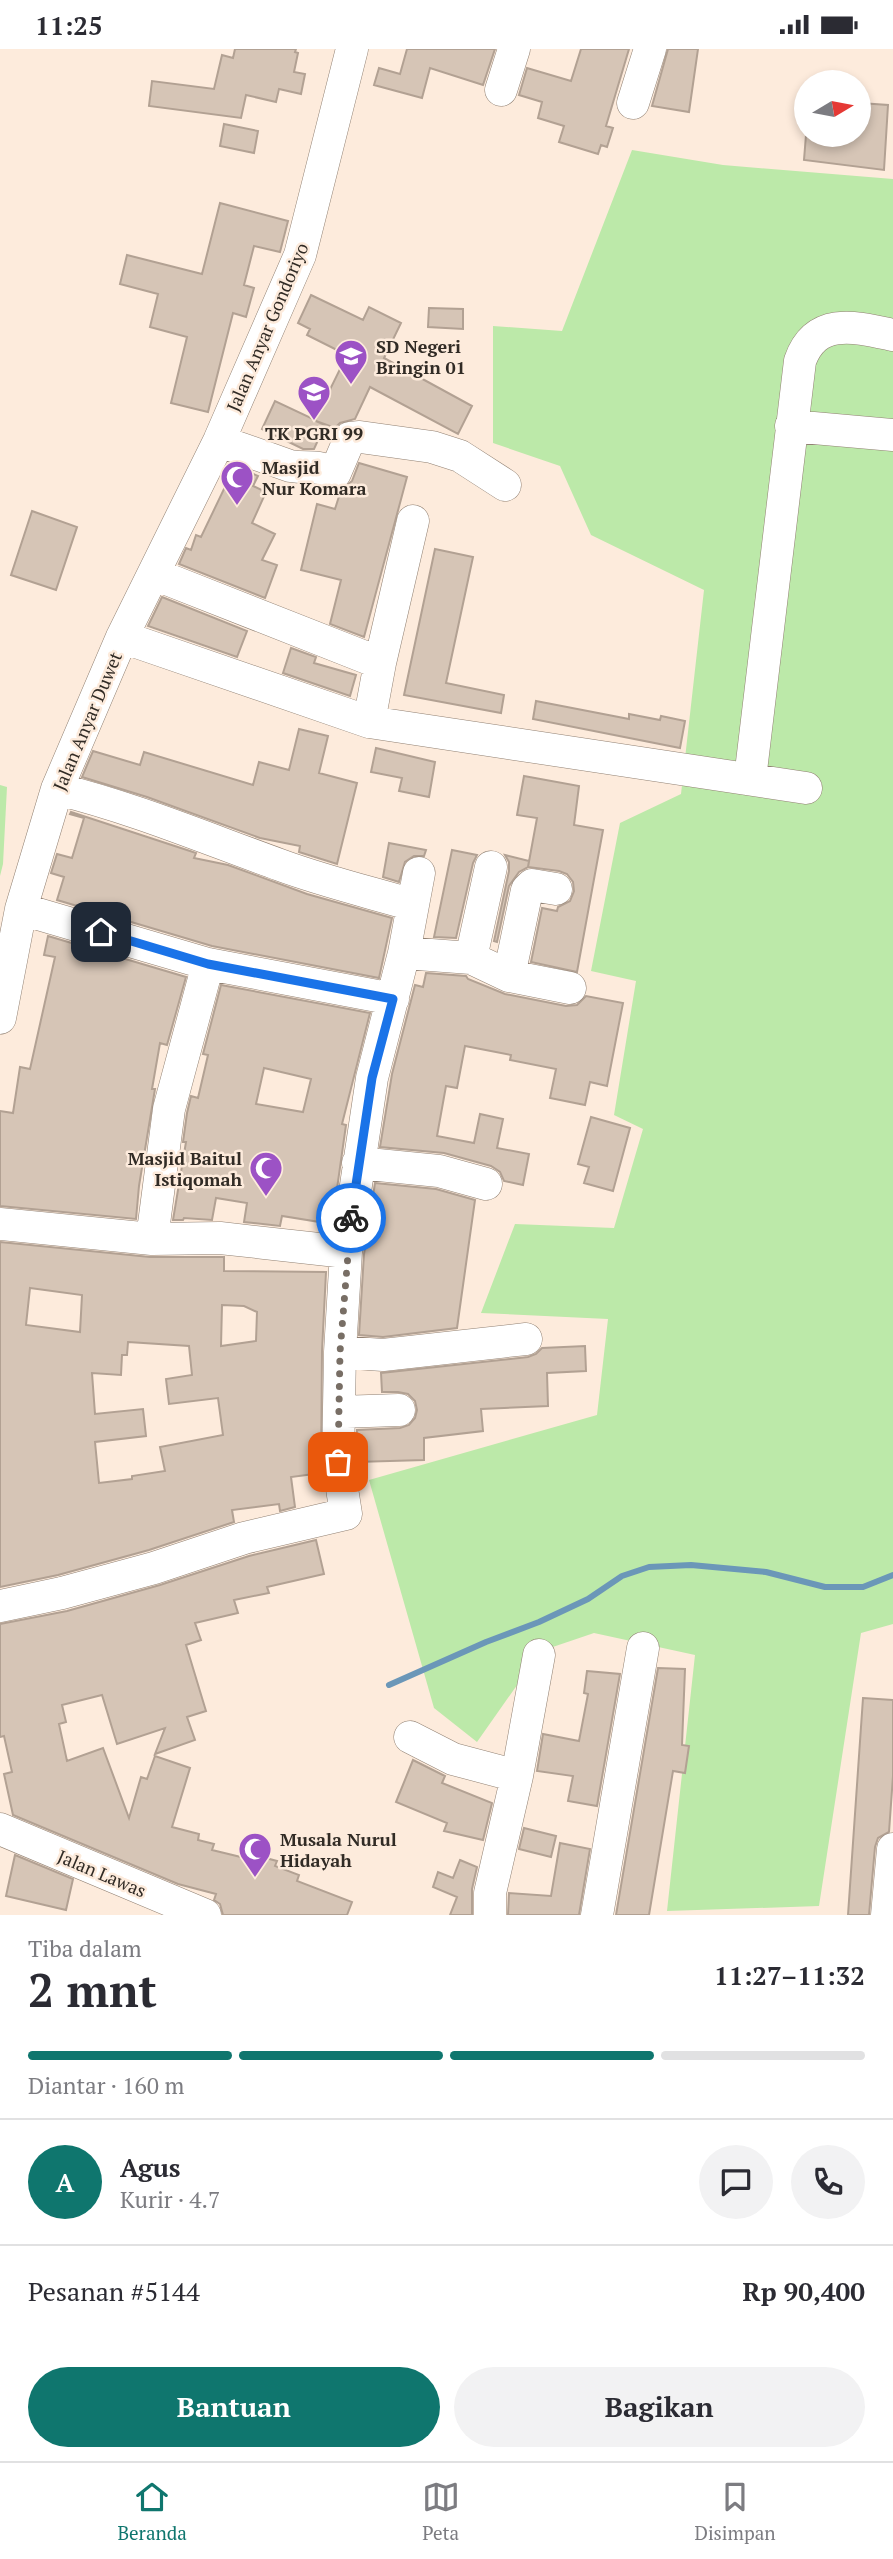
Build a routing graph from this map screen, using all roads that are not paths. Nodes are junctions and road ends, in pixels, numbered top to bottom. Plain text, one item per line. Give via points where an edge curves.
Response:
1 (352, 49) edge
2 (514, 49) edge
3 (650, 49) edge
4 (501, 90) dead end
5 (633, 103) dead end
6 (893, 335) edge
7 (791, 426) junction
8 (893, 435) edge
9 (219, 441) junction
10 (505, 485) dead end
11 (413, 521) dead end
12 (153, 574) junction
13 (122, 637) junction
14 (380, 663) junction
15 (369, 722) junction
16 (750, 779) junction
17 (806, 788) dead end
18 (57, 789) junction
19 (491, 867) dead end
20 (419, 873) dead end
21 (556, 889) dead end
22 (413, 905) junction
23 (21, 909) junction
24 (404, 953) junction
25 (471, 958) junction
26 (208, 964) junction
27 (509, 977) junction
28 (570, 988) dead end
29 (393, 999) junction
30 (0, 1018) edge
31 (358, 1163) junction
32 (486, 1184) dead end
33 (0, 1224) edge
34 (152, 1239) junction
35 (346, 1252) junction
36 (526, 1339) dead end
37 (340, 1352) junction
38 (400, 1410) dead end
39 (339, 1412) junction
40 (0, 1606) edge
41 (643, 1649) dead end
42 (539, 1655) dead end
43 (410, 1737) dead end
44 (517, 1776) junction
45 (0, 1829) edge
46 (893, 1849) edge
47 (205, 1915) edge
48 (490, 1915) edge
49 (597, 1915) edge
50 (887, 1915) edge

1 - 9 street, Jalan Anyar Gondoriyo via 300,255
2 - 4 street
3 - 5 street
6 - 7 street via 847,327 824,332 809,342 800,361
7 - 8 street
7 - 16 street
9 - 10 street via 290,466 318,465 335,473 350,439 432,447 460,456
9 - 12 street, Jalan Anyar Duwet
11 - 14 street
12 - 13 street, Jalan Anyar Duwet
12 - 14 street
13 - 15 street
13 - 18 street, Jalan Anyar Duwet
14 - 15 street
15 - 16 street
16 - 17 street
18 - 22 street via 180,826 282,866
18 - 23 street, Jalan Anyar Duwet
19 - 25 street
20 - 22 street
21 - 27 street via 533,885 527,890
22 - 24 street
23 - 26 street
23 - 30 street, Jalan Anyar Duwet
24 - 25 street
24 - 29 street
25 - 27 street
26 - 29 street
26 - 34 street via 169,1109
27 - 28 street
29 - 31 street via 372,1078
31 - 32 street via 439,1171
31 - 35 street
33 - 34 street
34 - 35 street via 220,1238
35 - 37 street
36 - 37 street via 383,1355
37 - 39 street
38 - 39 street
39 - 40 street via 338,1462 346,1514
41 - 49 street
42 - 44 street
43 - 44 street via 453,1759
44 - 48 street via 490,1893
45 - 47 street, Jalan Lawas
46 - 50 street

